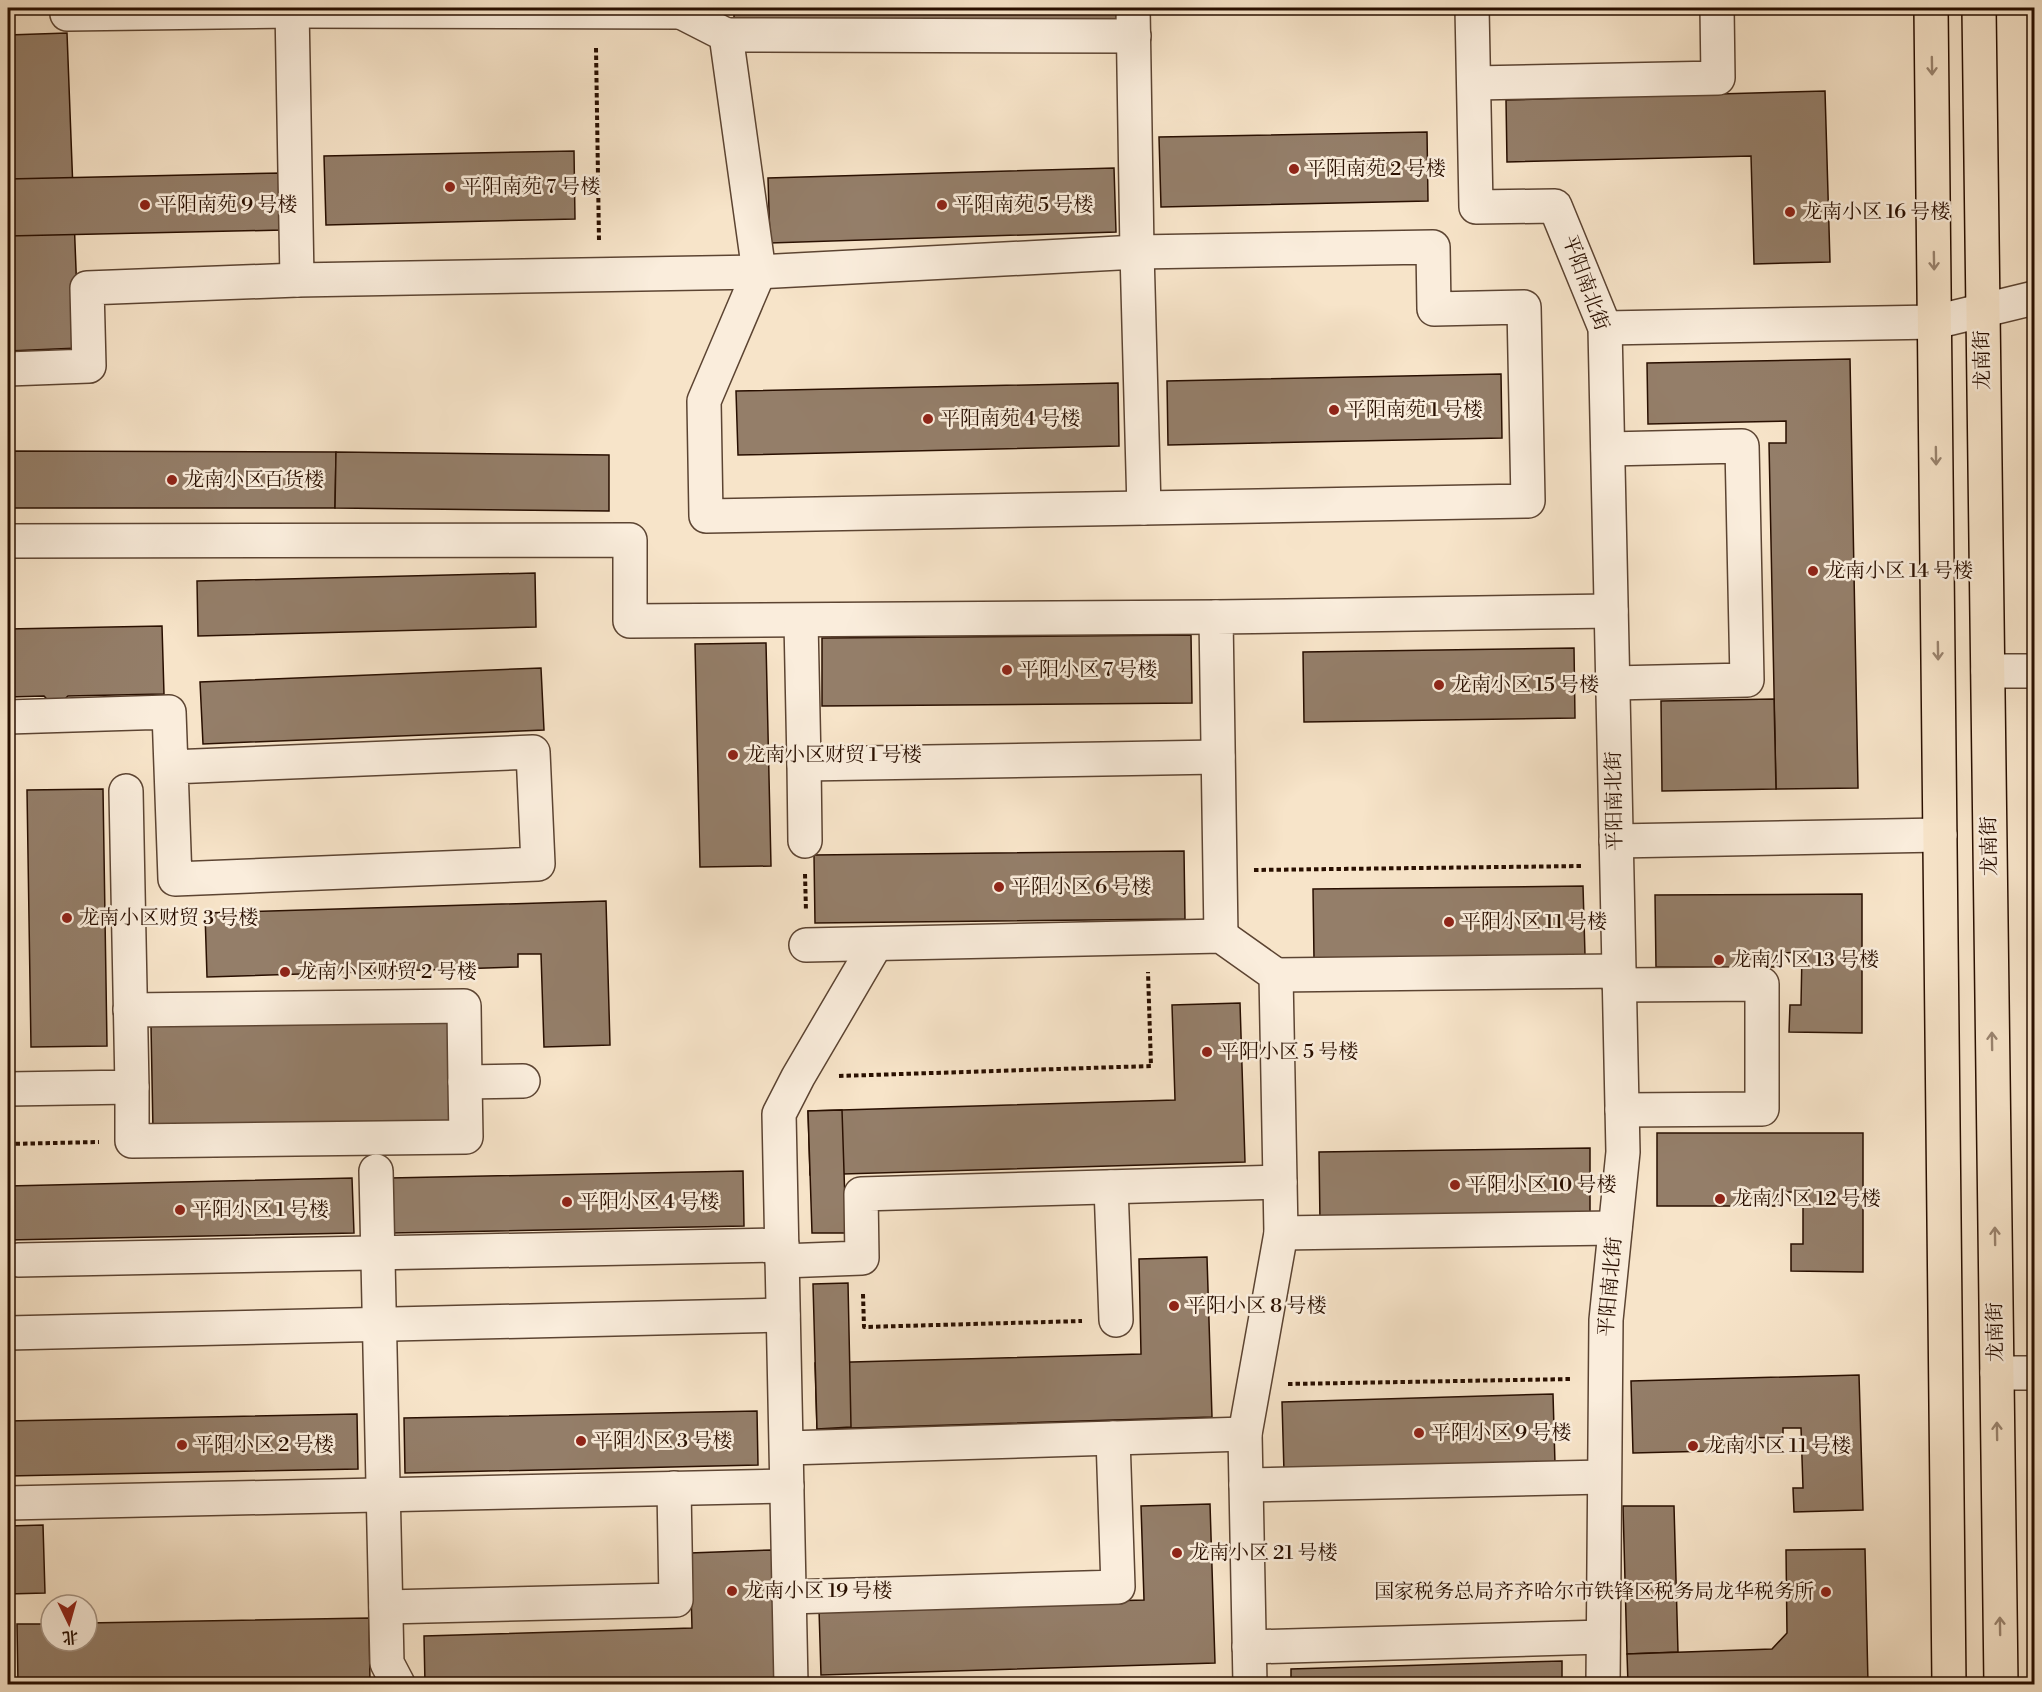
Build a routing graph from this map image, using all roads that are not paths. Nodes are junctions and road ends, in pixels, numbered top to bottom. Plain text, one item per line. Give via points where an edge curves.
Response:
1 (1472, 8) edge
2 (1717, 8) edge
3 (1931, 8) edge
4 (1979, 8) edge
5 (292, 9) edge
6 (681, 10) edge
7 (67, 14) dead end
8 (1133, 22) edge
9 (726, 35) junction
10 (1474, 83) junction
11 (1137, 252) junction
12 (759, 272) junction
13 (297, 280) junction
14 (2034, 298) edge
15 (1983, 310) junction
16 (1935, 321) junction
17 (1605, 328) junction
18 (8, 369) edge
19 (1608, 449) junction
20 (1144, 508) junction
21 (8, 541) edge
22 (1611, 611) junction
23 (1216, 617) junction
24 (801, 621) junction
25 (2034, 671) edge
26 (1988, 672) junction
27 (1613, 683) junction
28 (8, 717) edge
29 (1218, 757) junction
30 (804, 764) junction
31 (171, 767) junction
32 (126, 791) dead end
33 (1940, 835) junction
34 (805, 841) road end
35 (1616, 853) junction
36 (1221, 936) junction
37 (876, 944) junction
38 (806, 945) road end
39 (1276, 975) junction
40 (1619, 978) junction
41 (130, 1010) junction
42 (523, 1081) dead end
43 (465, 1082) junction
44 (132, 1087) junction
45 (8, 1089) edge
46 (1622, 1110) junction
47 (376, 1171) dead end
48 (1280, 1182) junction
49 (1111, 1187) junction
50 (1615, 1228) junction
51 (1281, 1233) junction
52 (378, 1253) junction
53 (782, 1253) junction
54 (18, 1260) dead end
55 (783, 1315) junction
56 (1116, 1320) road end
57 (379, 1324) junction
58 (8, 1333) edge
59 (1997, 1373) junction
60 (2034, 1373) edge
61 (1245, 1434) junction
62 (1113, 1438) junction
63 (787, 1448) junction
64 (1604, 1477) junction
65 (1246, 1485) junction
66 (787, 1486) junction
67 (674, 1488) junction
68 (384, 1495) junction
69 (8, 1503) edge
70 (789, 1597) junction
71 (386, 1607) junction
72 (1603, 1637) junction
73 (1249, 1647) junction
74 (398, 1684) edge
75 (791, 1684) edge
76 (1250, 1684) edge
77 (1603, 1684) edge
78 (1949, 1684) edge
79 (2001, 1684) edge

1 - 10 street, 平阳南北街
2 - 10 street via 1718,78
3 -> 16 main road
4 - 15 main road, 龙南街
5 - 6 street
5 - 7 street
5 - 13 street
6 - 9 street
8 - 9 street
8 - 11 street
9 - 12 street
10 - 17 street, 平阳南北街 via 1476,207 1555,206
11 - 12 street
11 - 20 street
11 - 20 street via 1433,247 1434,309 1524,307 1528,501
12 - 13 street
12 - 20 street via 704,401 706,516
13 - 18 street via 87,288 89,366
14 - 15 street
15 - 16 street
15 - 26 main road, 龙南街
16 - 17 street
16 -> 33 main road
17 - 19 street, 平阳南北街
19 - 22 street, 平阳南北街
19 - 27 street via 1742,446 1748,680
21 - 24 street via 630,540 630,621
22 - 23 street
22 - 27 street, 平阳南北街
23 - 24 street
23 - 29 street
24 - 30 street
25 - 26 street
59 -> 26 main road, 龙南街
27 - 35 street, 平阳南北街
28 - 31 street via 169,712
29 - 30 street
29 - 36 street
30 - 34 street
31 - 31 street via 533,752 538,864 175,879
32 - 41 street
33 - 35 street
33 - 78 main road
35 - 40 street, 平阳南北街
36 - 37 street
36 - 39 street
37 - 38 street
37 - 53 street via 779,1114
39 - 40 street
39 - 48 street
40 - 46 street, 平阳南北街
40 - 46 street via 1762,984 1762,1109
41 - 43 street via 464,1006
41 - 44 street
42 - 43 street
43 - 44 street via 466,1137 132,1141
44 - 45 street
46 - 50 street, 平阳南北街 via 1623,1152
47 - 52 street
48 - 49 street
48 - 51 street
49 - 53 street via 861,1194 862,1258
49 - 56 street
50 - 51 street
50 - 64 street, 平阳南北街 via 1606,1320
51 - 61 street
52 - 53 street
52 - 54 street
52 - 57 street
53 - 55 street
55 - 57 street
55 - 63 street
57 - 58 street
57 - 68 street
59 - 60 street
79 -> 59 main road, 龙南街
61 - 62 street
61 - 65 street
62 - 63 street
62 - 70 street via 1118,1587
63 - 66 street
64 - 65 street
64 - 72 street, 平阳南北街
65 - 73 street
66 - 67 street
66 - 70 street
67 - 68 street
67 - 71 street via 676,1600
68 - 69 street
68 - 71 street
70 - 75 street
71 - 74 street via 387,1663
72 - 73 street
72 - 77 street, 平阳南北街
73 - 76 street

